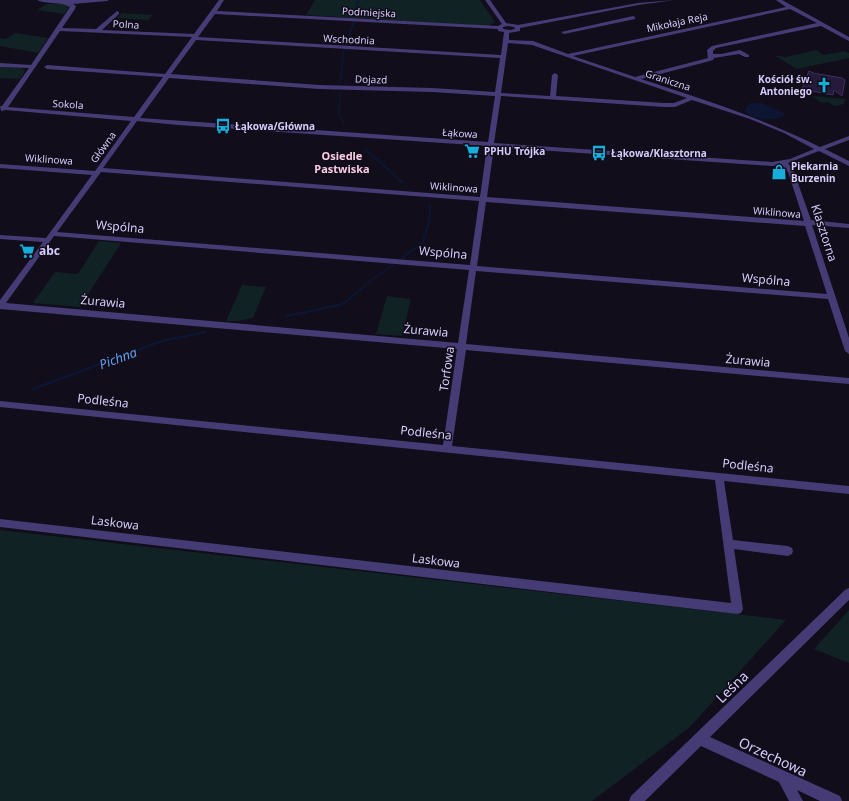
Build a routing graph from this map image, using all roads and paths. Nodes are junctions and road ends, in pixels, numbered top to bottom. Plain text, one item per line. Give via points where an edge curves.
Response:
1 (39, 0) edge
2 (107, 0) edge
3 (222, 0) edge
4 (487, 0) edge
5 (673, 0) edge
6 (778, 0) edge
7 (68, 3) junction
8 (791, 7) junction
9 (213, 12) junction
10 (117, 13) dead end
11 (604, 17) junction
12 (633, 18) dead end
13 (505, 24) junction
14 (821, 24) junction
15 (518, 27) junction
16 (499, 28) junction
17 (57, 29) junction
18 (97, 31) junction
19 (507, 32) junction
20 (564, 32) dead end
21 (194, 37) junction
22 (849, 39) edge
23 (505, 41) junction
24 (568, 56) junction
25 (710, 56) junction
26 (747, 56) dead end
27 (504, 57) junction
28 (0, 66) edge
29 (32, 67) junction
30 (47, 67) dead end
31 (167, 76) junction
32 (555, 76) dead end
33 (634, 79) junction
34 (498, 94) junction
35 (553, 98) junction
36 (692, 98) junction
37 (2, 109) edge
38 (135, 120) junction
39 (849, 138) edge
40 (490, 145) junction
41 (821, 149) junction
42 (784, 163) junction
43 (849, 164) edge
44 (0, 166) edge
45 (97, 172) junction
46 (483, 199) junction
47 (808, 223) junction
48 (849, 226) edge
49 (0, 237) edge
50 (50, 237) junction
51 (473, 268) junction
52 (831, 297) junction
53 (0, 305) edge
54 (462, 346) junction
55 (849, 351) edge
56 (849, 381) edge
57 (0, 404) edge
58 (447, 449) junction
59 (719, 477) junction
60 (849, 490) edge
61 (0, 523) edge
62 (729, 544) junction
63 (788, 551) dead end
64 (849, 593) edge
65 (700, 739) junction
66 (784, 779) junction
67 (636, 801) edge
68 (796, 801) edge
69 (835, 801) edge

1 - 7 street
2 - 7 street
3 - 9 street, Główna
4 - 13 street
5 - 11 street via 638,4
6 - 8 street
7 - 17 street via 73,6 72,10
8 - 14 street
8 - 24 street, Mikołaja Reja
9 - 16 street, Podmiejska
9 - 21 street, Główna
10 - 18 street
11 - 12 street
11 - 15 street
11 - 20 street
13 - 15 street
13 - 16 street
14 - 22 street
14 - 25 street via 714,47 710,50
15 - 19 street via 515,32
16 - 19 street
17 - 18 street, Polna
17 - 29 street
18 - 21 street, Polna
19 - 23 street, Torfowa
21 - 27 street, Wschodnia
21 - 31 street, Główna
23 - 24 street, Graniczna via 533,43
23 - 27 street, Torfowa
24 - 33 street, Graniczna
25 - 26 street via 740,52
25 - 33 street via 711,59 708,60
27 - 34 street, Torfowa
28 - 29 street
29 - 37 street
30 - 31 street, Dojazd
31 - 34 street, Dojazd via 319,87
31 - 38 street, Główna
32 - 35 street
33 - 36 street, Graniczna
34 - 35 street, Dojazd
34 - 40 street, Torfowa
35 - 36 street, Dojazd via 670,106
36 - 41 street, Graniczna via 769,125
37 - 38 street, Sokola
38 - 40 street, Łąkowa
38 - 45 street, Główna
39 - 41 street
40 - 42 street, Łąkowa via 758,164
40 - 46 street, Torfowa
41 - 42 street
41 - 43 street, Graniczna
42 - 47 street, Klasztorna via 791,172
44 - 45 street, Wiklinowa
45 - 46 street, Wiklinowa
45 - 50 street, Główna
46 - 47 street, Wiklinowa
46 - 51 street, Torfowa
47 - 48 street, Wiklinowa
47 - 52 street, Klasztorna
49 - 50 street, Wspólna
50 - 51 street, Wspólna
50 - 53 street, Główna
51 - 52 street, Wspólna
51 - 54 street, Torfowa
52 - 55 street, Klasztorna
53 - 54 street, Żurawia
54 - 56 street, Żurawia
54 - 58 street, Torfowa
57 - 58 street, Podleśna
58 - 59 street, Podleśna
59 - 60 street, Podleśna
59 - 62 street, Laskowa
61 - 62 street, Laskowa via 737,609
62 - 63 street
64 - 65 street, Leśna
65 - 66 street, Orzechowa
65 - 67 street, Leśna
66 - 68 street
66 - 69 street, Orzechowa

